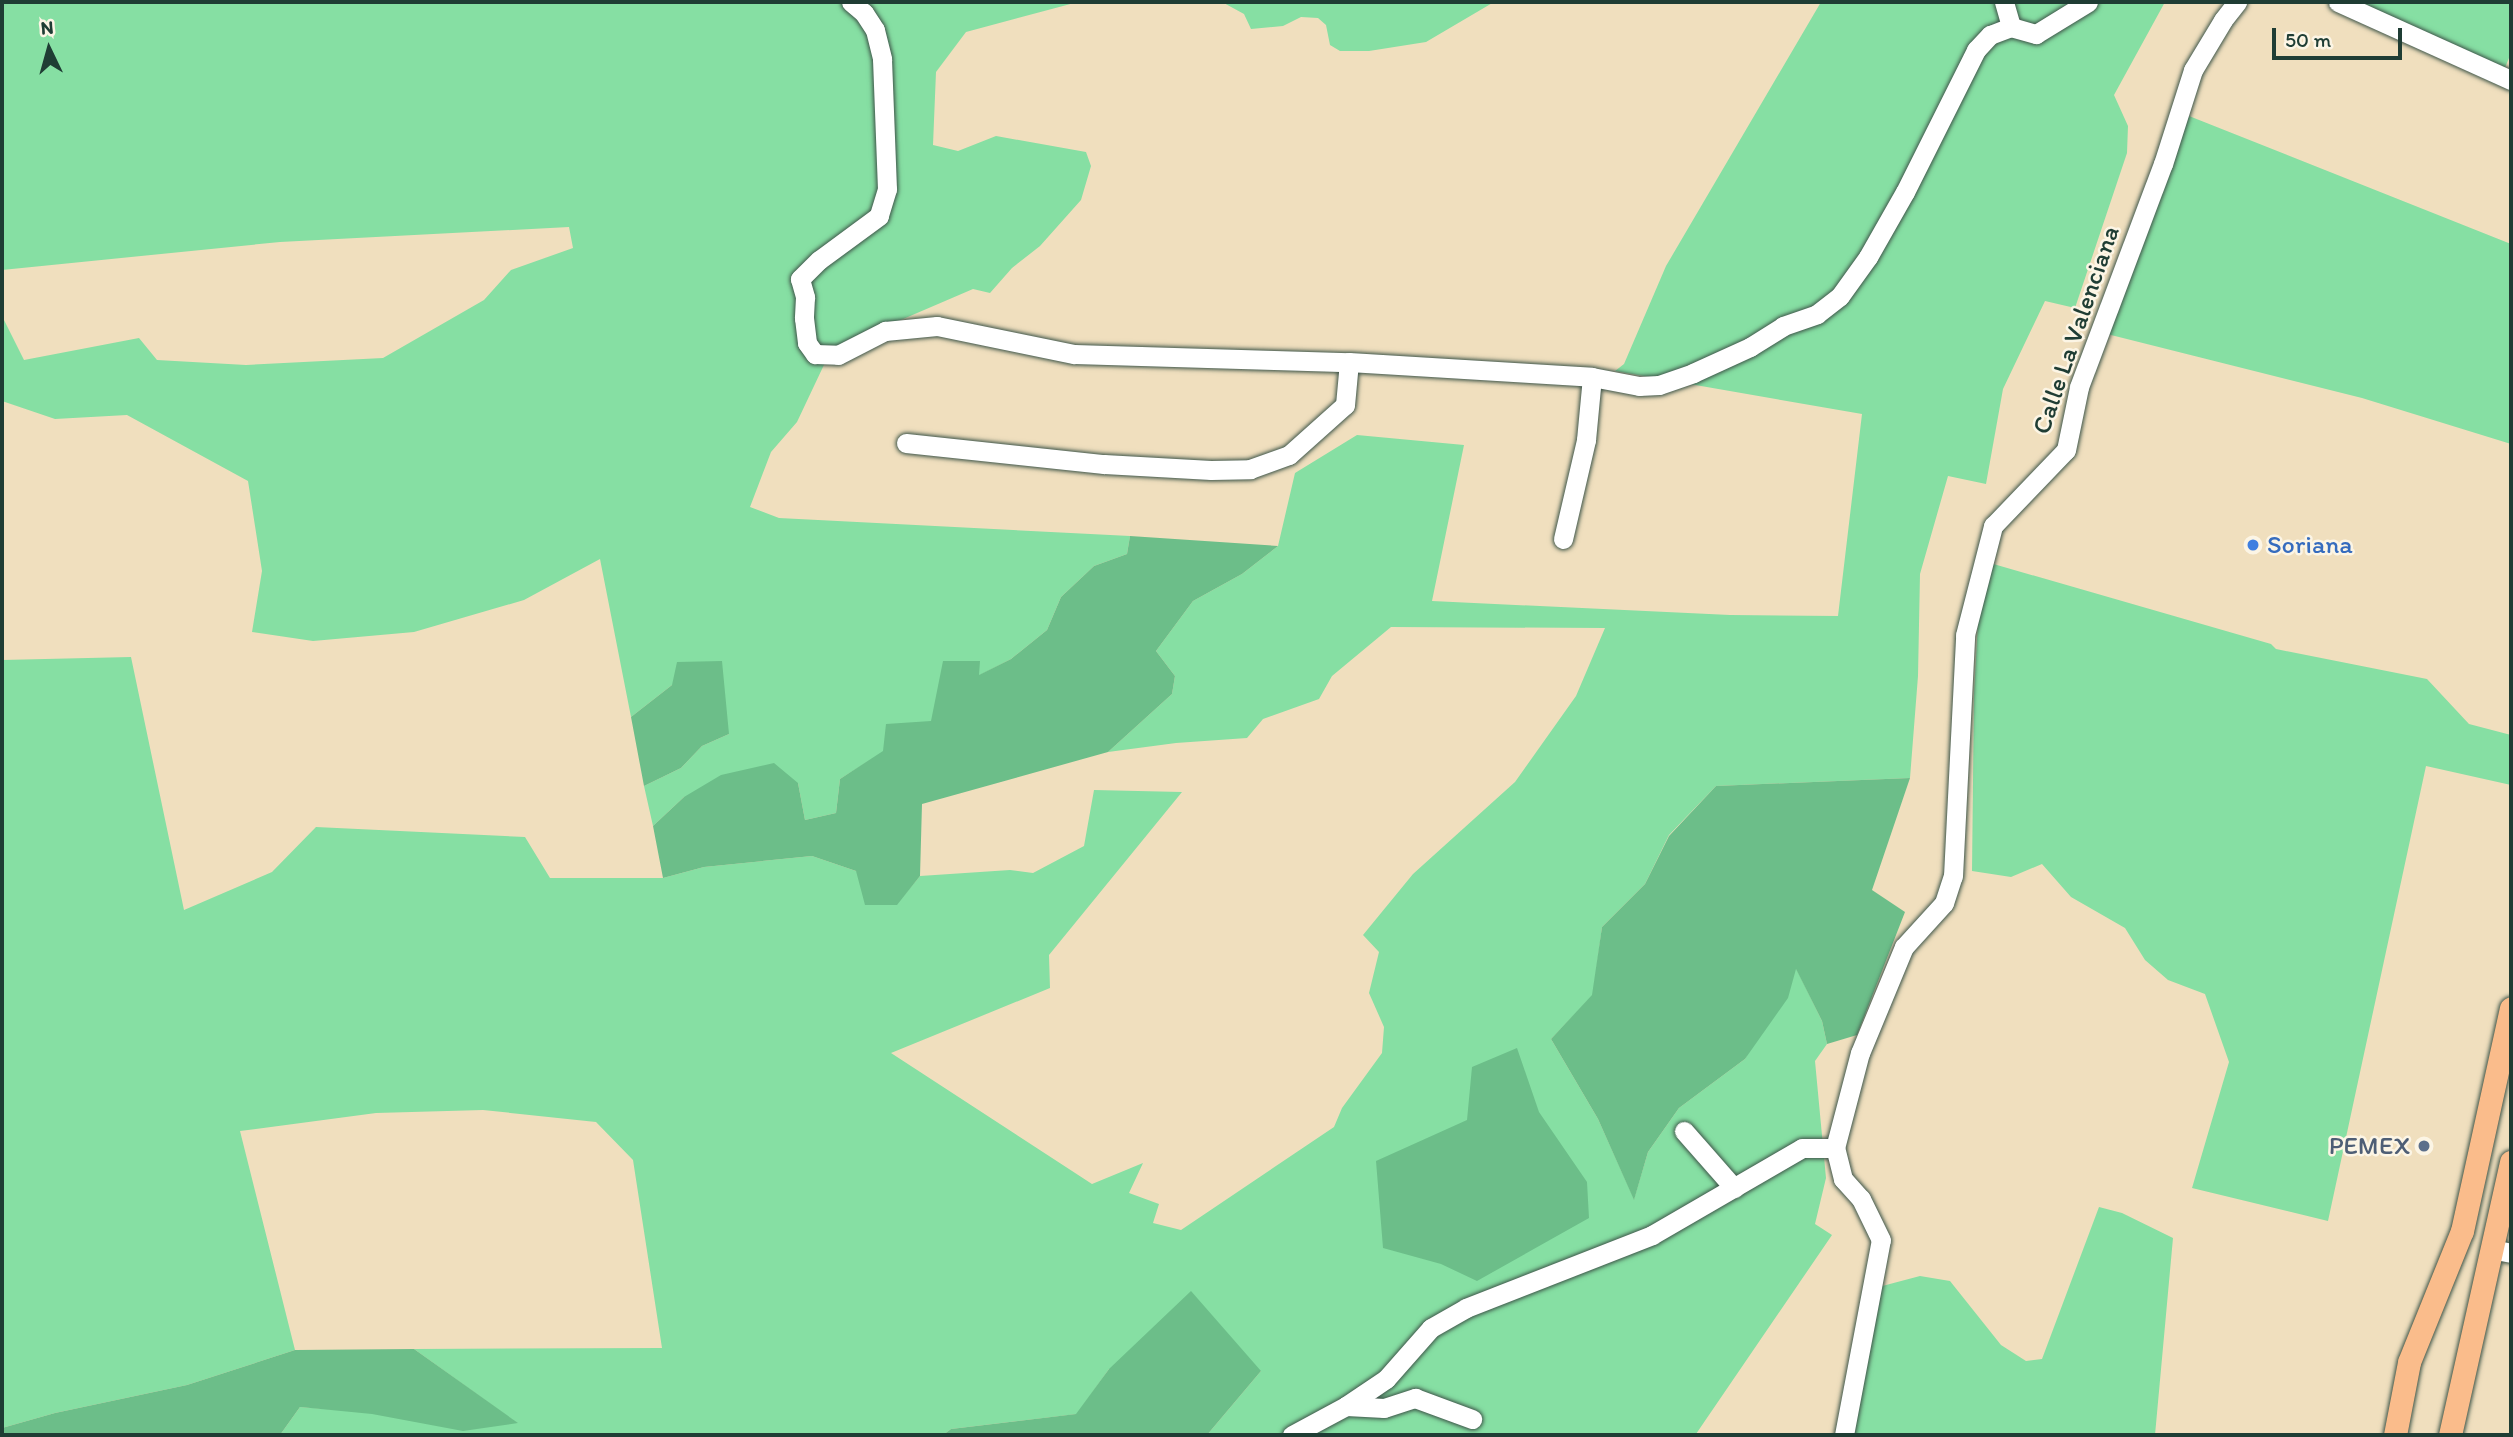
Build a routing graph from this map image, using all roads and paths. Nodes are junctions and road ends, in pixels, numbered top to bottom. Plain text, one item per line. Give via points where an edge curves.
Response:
1 (851, 2) edge
2 (2004, 2) edge
3 (2088, 2) edge
4 (2237, 2) edge
5 (2339, 2) edge
6 (2011, 27) junction
7 (2511, 80) edge
8 (1349, 362) junction
9 (1592, 377) junction
10 (906, 443) dead end
11 (1563, 539) dead end
12 (2511, 1007) edge
13 (1684, 1132) dead end
14 (1835, 1148) junction
15 (2511, 1162) edge
16 (1734, 1188) junction
17 (2501, 1251) edge
18 (2409, 1362) junction
19 (1346, 1406) junction
20 (1472, 1419) dead end
21 (1292, 1435) edge
22 (1844, 1435) edge
23 (2379, 1435) edge
24 (2395, 1435) edge
25 (2450, 1435) edge

1 - 8 street via 876,30 882,59 887,189 879,216 800,279 807,343 815,354 838,355 885,331 937,327 1074,354
2 - 6 street
3 - 6 street via 2036,34
4 - 14 street, Calle La Valenciana via 2193,70 2163,164 2079,387 2066,450 1993,526 1965,635 1953,876 1944,903 1904,947 1860,1053
5 - 7 street
6 - 9 street via 1990,35 1976,50 1905,192 1840,296 1817,314 1783,326 1750,347 1659,385
8 - 9 street
8 - 10 street via 1345,405 1289,455 1250,469 1104,464
9 - 11 street via 1586,440
12 - 18 main road via 2462,1231
13 - 16 street
14 - 16 street via 1802,1148
14 - 22 street via 1843,1179 1861,1199 1881,1240
15 - 17 main road
16 - 19 street via 1652,1235 1466,1308 1431,1328 1386,1379
17 - 25 main road
18 - 23 main road via 2389,1398
18 - 24 main road
19 - 20 street via 1384,1408 1415,1398
19 - 21 street

